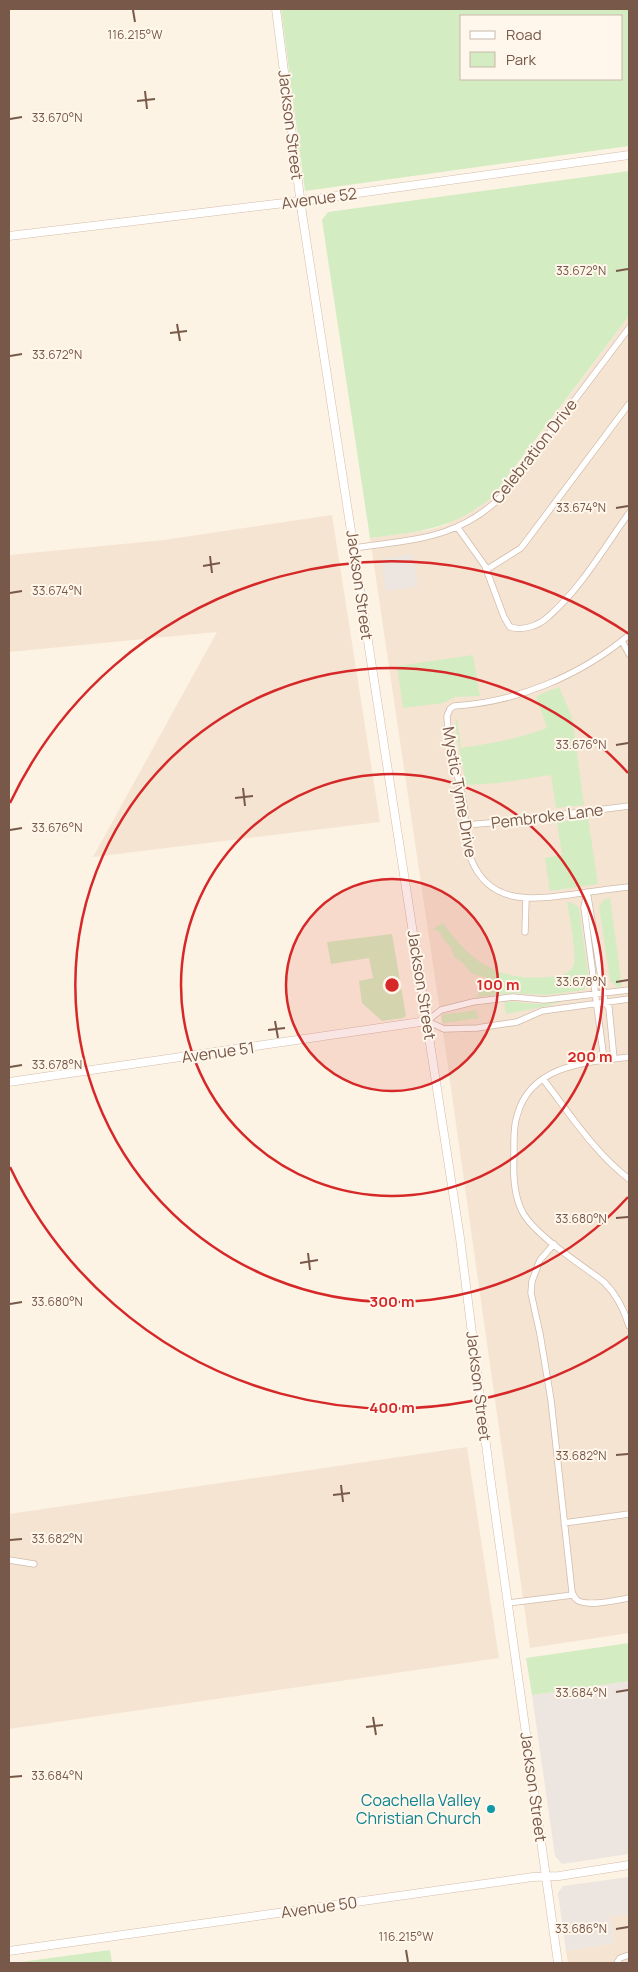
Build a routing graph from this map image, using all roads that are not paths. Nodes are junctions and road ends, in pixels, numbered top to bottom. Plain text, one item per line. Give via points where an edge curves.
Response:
1 (276, 9) edge
2 (629, 155) edge
3 (300, 201) junction
4 (9, 236) edge
5 (629, 328) edge
6 (629, 404) edge
7 (629, 513) edge
8 (458, 528) junction
9 (354, 548) junction
10 (486, 570) junction
11 (629, 635) edge
12 (622, 641) junction
13 (629, 654) edge
14 (629, 806) edge
15 (465, 825) junction
16 (629, 886) edge
17 (587, 892) junction
18 (526, 899) junction
19 (525, 932) dead end
20 (629, 990) edge
21 (596, 993) junction
22 (604, 993) junction
23 (629, 999) edge
24 (605, 1002) junction
25 (597, 1003) junction
26 (428, 1021) junction
27 (629, 1057) edge
28 (614, 1059) junction
29 (604, 1060) junction
30 (543, 1079) junction
31 (9, 1082) edge
32 (629, 1179) edge
33 (554, 1244) junction
34 (629, 1326) edge
35 (629, 1514) edge
36 (564, 1523) junction
37 (9, 1560) edge
38 (34, 1564) dead end
39 (573, 1595) junction
40 (629, 1598) edge
41 (508, 1604) junction
42 (629, 1865) edge
43 (546, 1876) junction
44 (9, 1951) edge
45 (629, 1955) edge
46 (558, 1963) edge
47 (617, 1963) edge

1 - 3 main road, Jackson Street
2 - 3 main road, Avenue 52
3 - 4 main road, Avenue 52
3 - 9 main road, Jackson Street
5 - 8 street, Celebration Drive via 503,495 482,514
6 - 10 street via 521,548
7 - 10 street via 576,587 548,618 529,628 510,627
8 - 9 street, Celebration Drive via 422,538
8 - 10 street
9 - 26 main road, Jackson Street
11 - 12 street
12 - 13 street
12 - 15 street, Mystic Tyme Drive via 593,661 545,685 489,702 454,706 448,712
14 - 15 street, Pembroke Lane
15 - 18 street, Mystic Tyme Drive via 468,853 480,875 500,892
16 - 17 street, Mystic Tyme Drive
17 - 18 street, Mystic Tyme Drive
17 - 21 street via 584,907
17 - 22 street
18 - 19 street
20 - 22 street
21 - 22 street
21 - 25 street
21 - 26 street via 544,1000 513,997 473,1002 441,1010
22 - 24 street
23 - 24 street
24 - 25 street
24 - 28 street via 609,1008
25 - 26 street via 542,1011 517,1022 477,1028 444,1029
25 - 29 street
26 - 31 main road, Avenue 51
26 - 41 main road, Jackson Street
27 - 28 street
28 - 29 street
29 - 30 street via 573,1064
30 - 32 street via 610,1164
30 - 33 street via 524,1098 517,1115 514,1161 522,1212
33 - 34 street via 613,1291
33 - 36 street via 540,1260 531,1293 551,1400
35 - 36 street
36 - 39 street
37 - 38 street
39 - 40 street via 576,1600 592,1603
39 - 41 street
41 - 43 main road, Jackson Street
42 - 43 main road, Avenue 50
43 - 44 main road, Avenue 50
43 - 46 main road, Jackson Street
45 - 47 street

